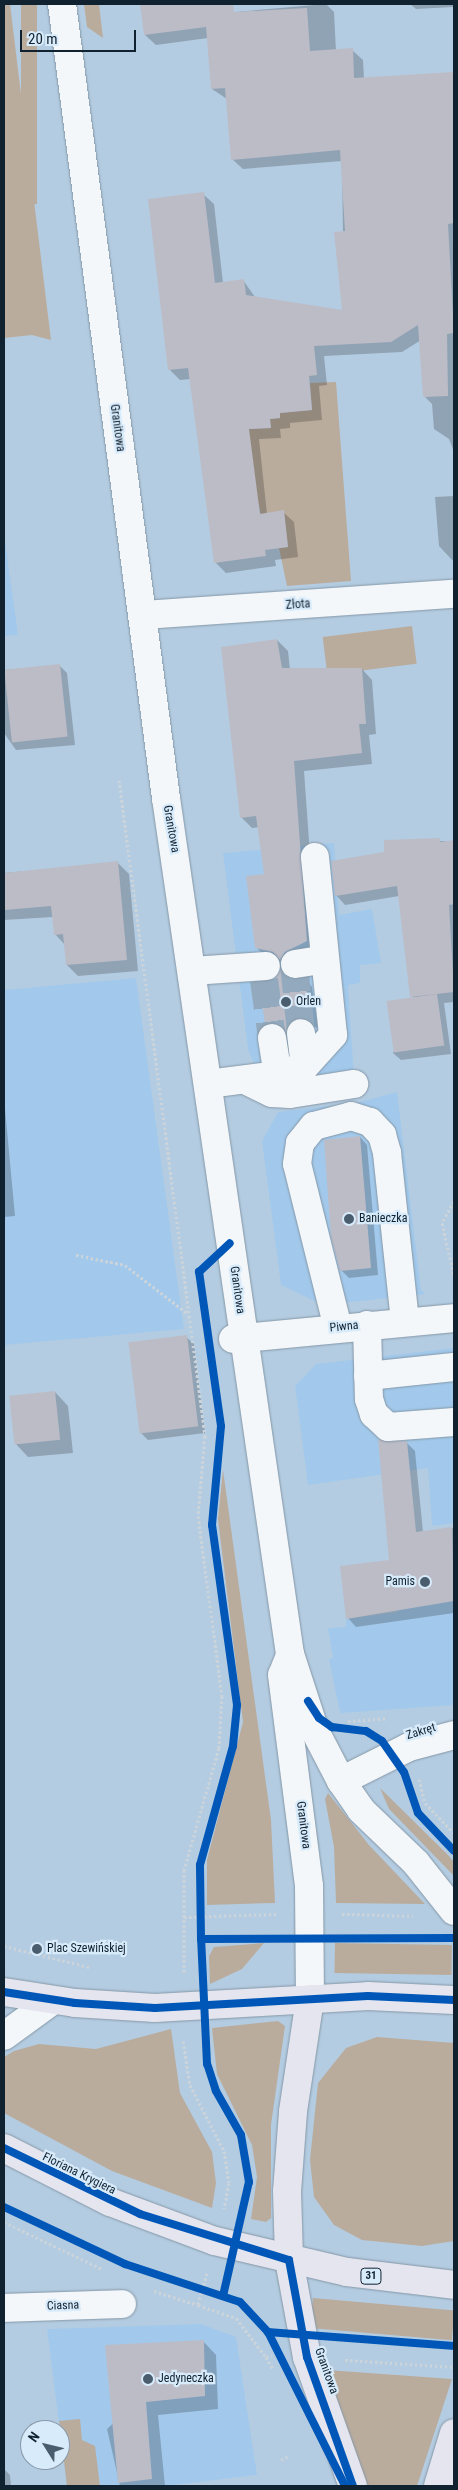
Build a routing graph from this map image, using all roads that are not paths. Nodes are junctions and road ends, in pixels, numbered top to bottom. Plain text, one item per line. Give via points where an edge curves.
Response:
1 (62, 4) edge
2 (454, 594) edge
3 (143, 615) junction
4 (315, 858) dead end
5 (325, 959) junction
6 (295, 964) dead end
7 (192, 971) junction
8 (264, 971) dead end
9 (301, 1033) tunnel mouth
10 (272, 1038) tunnel mouth
11 (305, 1066) junction
12 (278, 1075) junction
13 (244, 1078) junction
14 (208, 1084) junction
15 (354, 1084) dead end
16 (454, 1318) edge
17 (405, 1322) junction
18 (367, 1325) junction
19 (338, 1328) junction
20 (238, 1338) junction
21 (454, 1367) edge
22 (368, 1376) junction
23 (454, 1422) edge
24 (290, 1654) junction
25 (454, 1735) edge
26 (341, 1781) junction
27 (454, 1911) edge
28 (4, 1992) edge
29 (310, 1999) junction
30 (52, 2000) junction
31 (454, 2000) edge
32 (4, 2036) edge
33 (4, 2148) edge
34 (289, 2260) junction
35 (454, 2285) edge
36 (122, 2304) dead end
37 (4, 2308) edge
38 (454, 2432) edge
39 (354, 2486) edge
40 (438, 2486) edge

1 - 3 street, Granitowa
2 - 3 street, Złota
3 - 7 street, Granitowa
4 - 5 street
5 - 6 street
5 - 11 street via 334,1034
7 - 8 street
7 - 14 street, Granitowa
9 - 11 street
10 - 12 street
11 - 12 street
12 - 13 street
13 - 14 street
13 - 15 street via 262,1090 290,1094
14 - 20 street, Granitowa
16 - 17 street, Piwna
17 - 18 street, Piwna
17 - 19 street via 387,1152 382,1135 370,1122 351,1116 314,1126 300,1143 297,1164
18 - 19 street, Piwna
18 - 22 street
19 - 20 street, Piwna
20 - 24 street, Granitowa
21 - 22 street
22 - 23 street via 374,1414 388,1427
24 - 26 street, Granitowa via 308,1701 315,1731
24 - 29 street, Granitowa via 282,1674 308,1877
25 - 26 street, Zakręt via 392,1754
26 - 27 street, Granitowa via 361,1810 416,1863
28 - 30 main road
29 - 30 main road via 183,2008
29 - 31 main road
29 - 34 main road, Granitowa via 293,2112 287,2191
30 - 32 street
33 - 34 main road, Floriana Krygiera / 31 via 110,2202 216,2241
34 - 35 main road, 31
34 - 39 main road, Granitowa via 293,2352
36 - 37 street, Ciasna
38 - 40 main road

